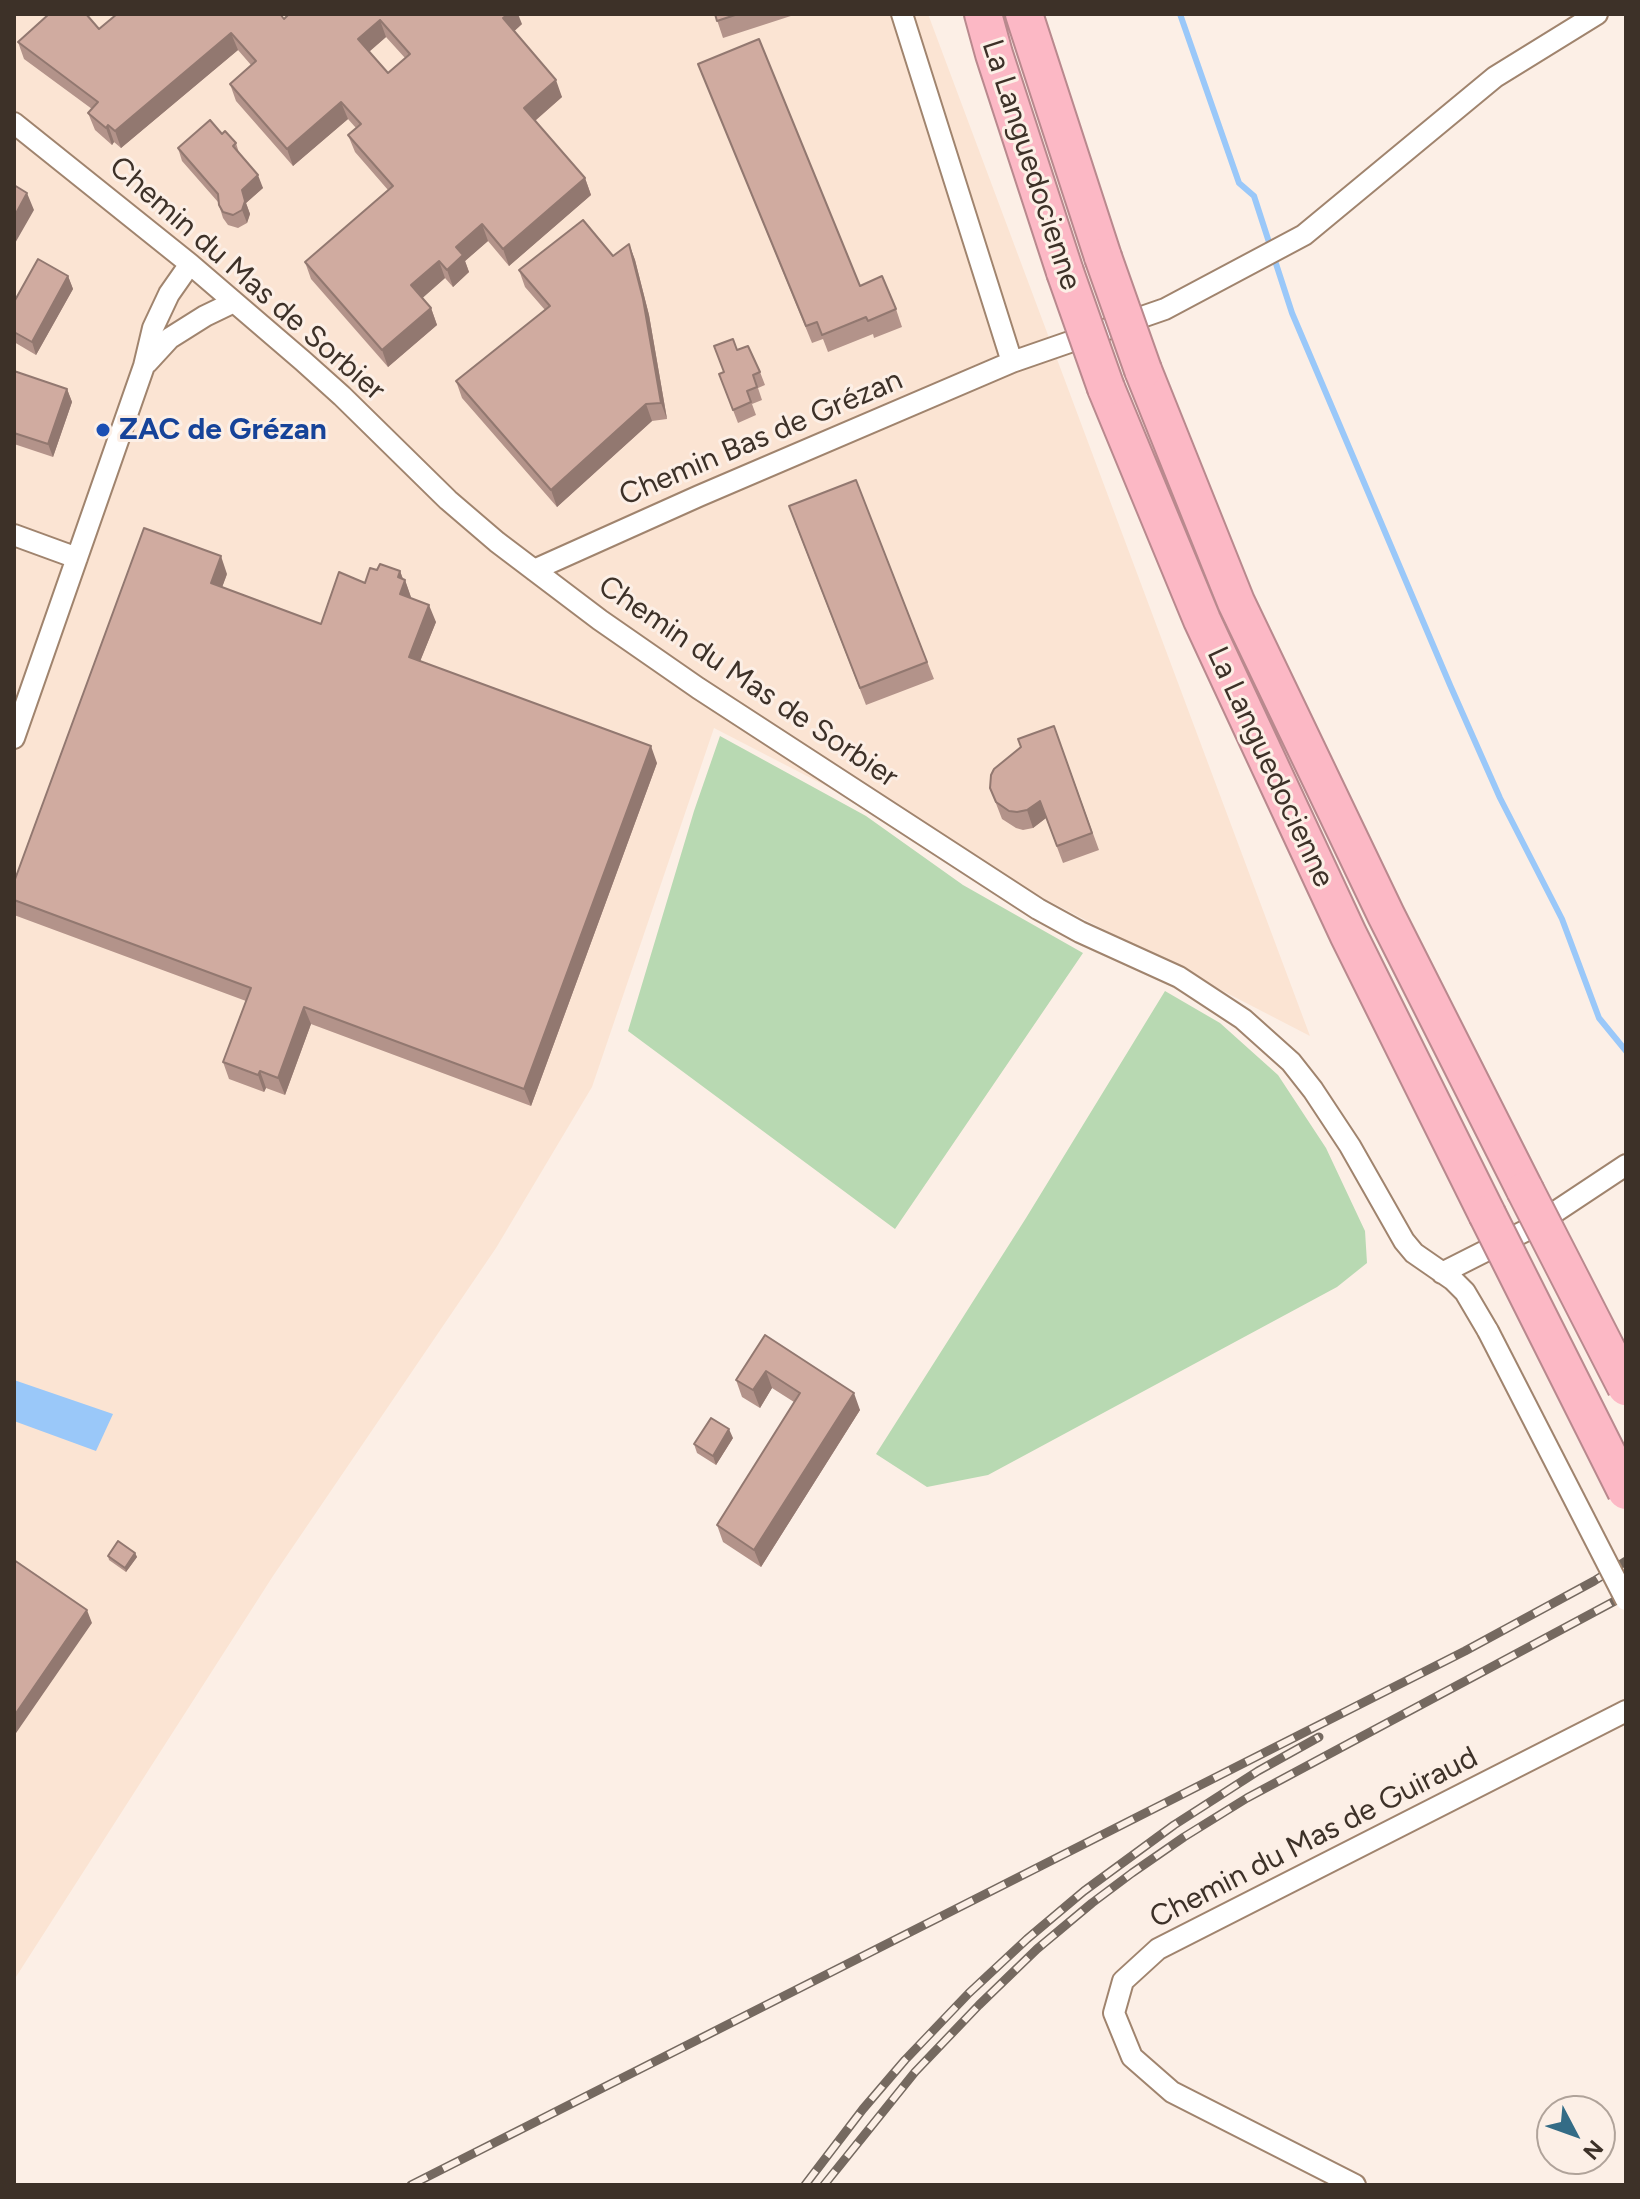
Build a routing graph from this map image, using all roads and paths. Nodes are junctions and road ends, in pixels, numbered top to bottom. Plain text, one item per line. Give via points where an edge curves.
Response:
1 (902, 14) edge
2 (983, 14) edge
3 (1024, 14) edge
4 (1597, 14) edge
5 (14, 123) edge
6 (190, 264) junction
7 (234, 302) junction
8 (1012, 362) junction
9 (144, 366) junction
10 (14, 535) edge
11 (77, 558) junction
12 (534, 570) junction
13 (14, 738) edge
14 (1626, 1165) edge
15 (1442, 1273) junction
16 (1626, 1387) edge
17 (1626, 1491) edge
18 (1626, 1600) edge
19 (1626, 1711) edge
20 (1355, 2185) edge

1 - 8 street
2 - 17 highway, La Languedocienne, bridge via 1106,388 1202,620 1348,934
3 - 16 highway, La Languedocienne, bridge via 1143,370 1236,602 1386,915
4 - 8 street, Chemin Bas de Grézan via 1495,77 1304,235 1165,309
5 - 6 street, Chemin du Mas de Sorbier
6 - 7 street, Chemin du Mas de Sorbier
6 - 9 street via 153,328
7 - 9 street via 170,338
7 - 12 street, Chemin du Mas de Sorbier via 342,396 448,500
8 - 12 street, Chemin Bas de Grézan
9 - 11 street
10 - 11 street
11 - 13 street
12 - 15 street, Chemin du Mas de Sorbier via 651,656 1014,894 1080,932 1179,977 1243,1019 1313,1090 1404,1241
14 - 15 street via 1531,1228
15 - 18 street, Chemin du Mas de Sorbier, bridge via 1465,1292 1488,1331
19 - 20 street, Chemin du Mas de Guiraud via 1158,1949 1123,1981 1114,2013 1132,2057 1172,2092

